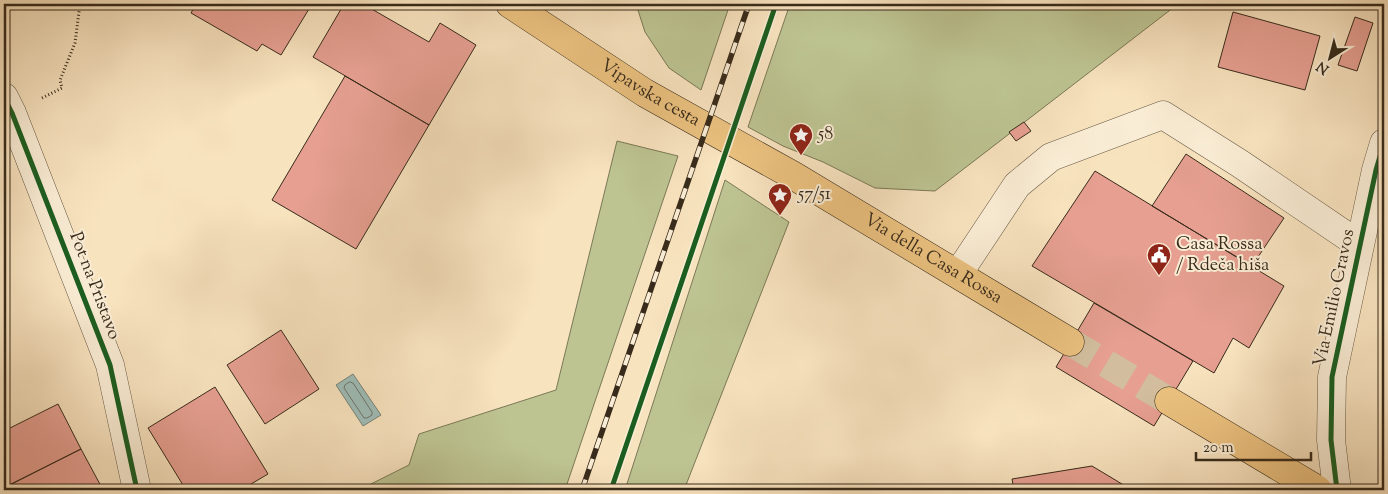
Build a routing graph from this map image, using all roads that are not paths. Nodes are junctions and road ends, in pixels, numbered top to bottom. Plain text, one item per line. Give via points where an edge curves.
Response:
1 (510, 4) edge
2 (8, 105) edge
3 (1384, 142) edge
4 (794, 176) joint
5 (1360, 245) junction
6 (958, 274) junction
7 (1070, 342) tunnel mouth
8 (1169, 401) tunnel mouth
9 (137, 490) edge
10 (1318, 490) edge
11 (1337, 490) edge

1 - 4 main road, Vipavska cesta via 645,93
2 - 9 street, Pot na Pristavo via 110,365
3 - 5 street, Via Emilio Cravos
4 - 6 main road, Via della Casa Rossa
5 - 6 street via 1163,115 1051,157 1017,185
5 - 11 street, Via Emilio Cravos via 1332,378 1330,440
6 - 7 main road, Via della Casa Rossa
8 - 10 main road

